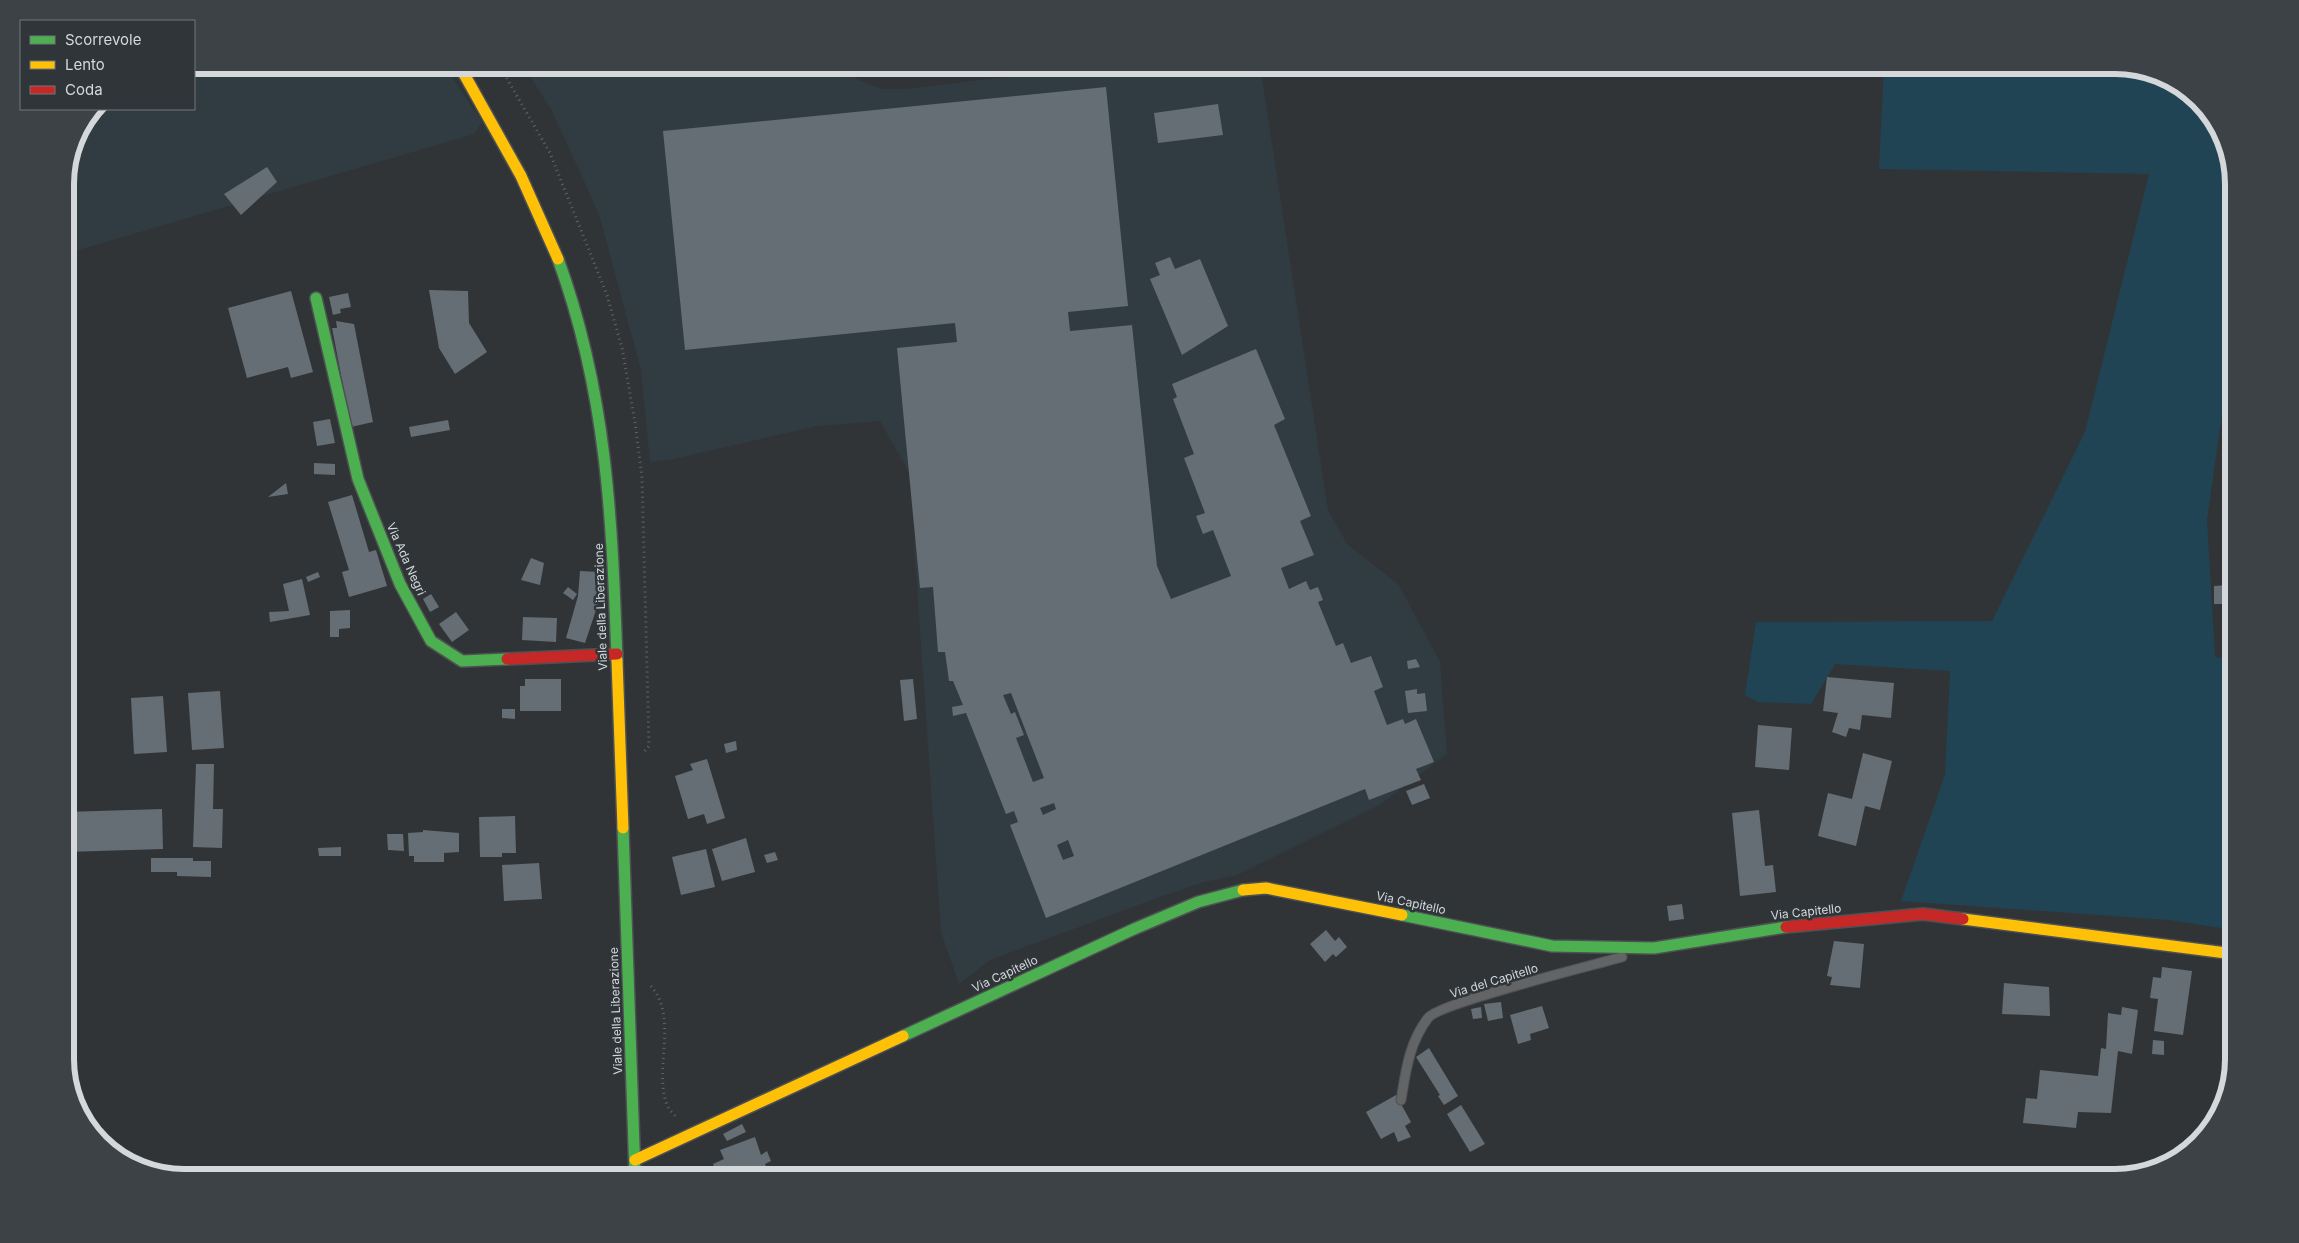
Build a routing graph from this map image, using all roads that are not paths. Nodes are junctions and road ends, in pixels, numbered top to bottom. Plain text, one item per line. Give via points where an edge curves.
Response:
1 (464, 74) edge
2 (316, 298) dead end
3 (617, 654) junction
4 (1654, 948) junction
5 (2225, 953) edge
6 (1401, 1100) dead end
7 (635, 1160) junction
8 (636, 1169) edge

1 - 3 street, Viale della Liberazione via 502,135 542,217 574,304 592,372 608,469
2 - 3 street, Via Ada Negri via 358,479 400,584 431,642 462,661
3 - 7 street, Viale della Liberazione
4 - 5 street, Via Capitello via 1791,926 1923,914
4 - 6 lane, Via del Capitello via 1486,994 1429,1016 1409,1051
4 - 7 street, Via Capitello via 1552,946 1266,888 1243,888 1134,929
7 - 8 street, Viale della Liberazione

